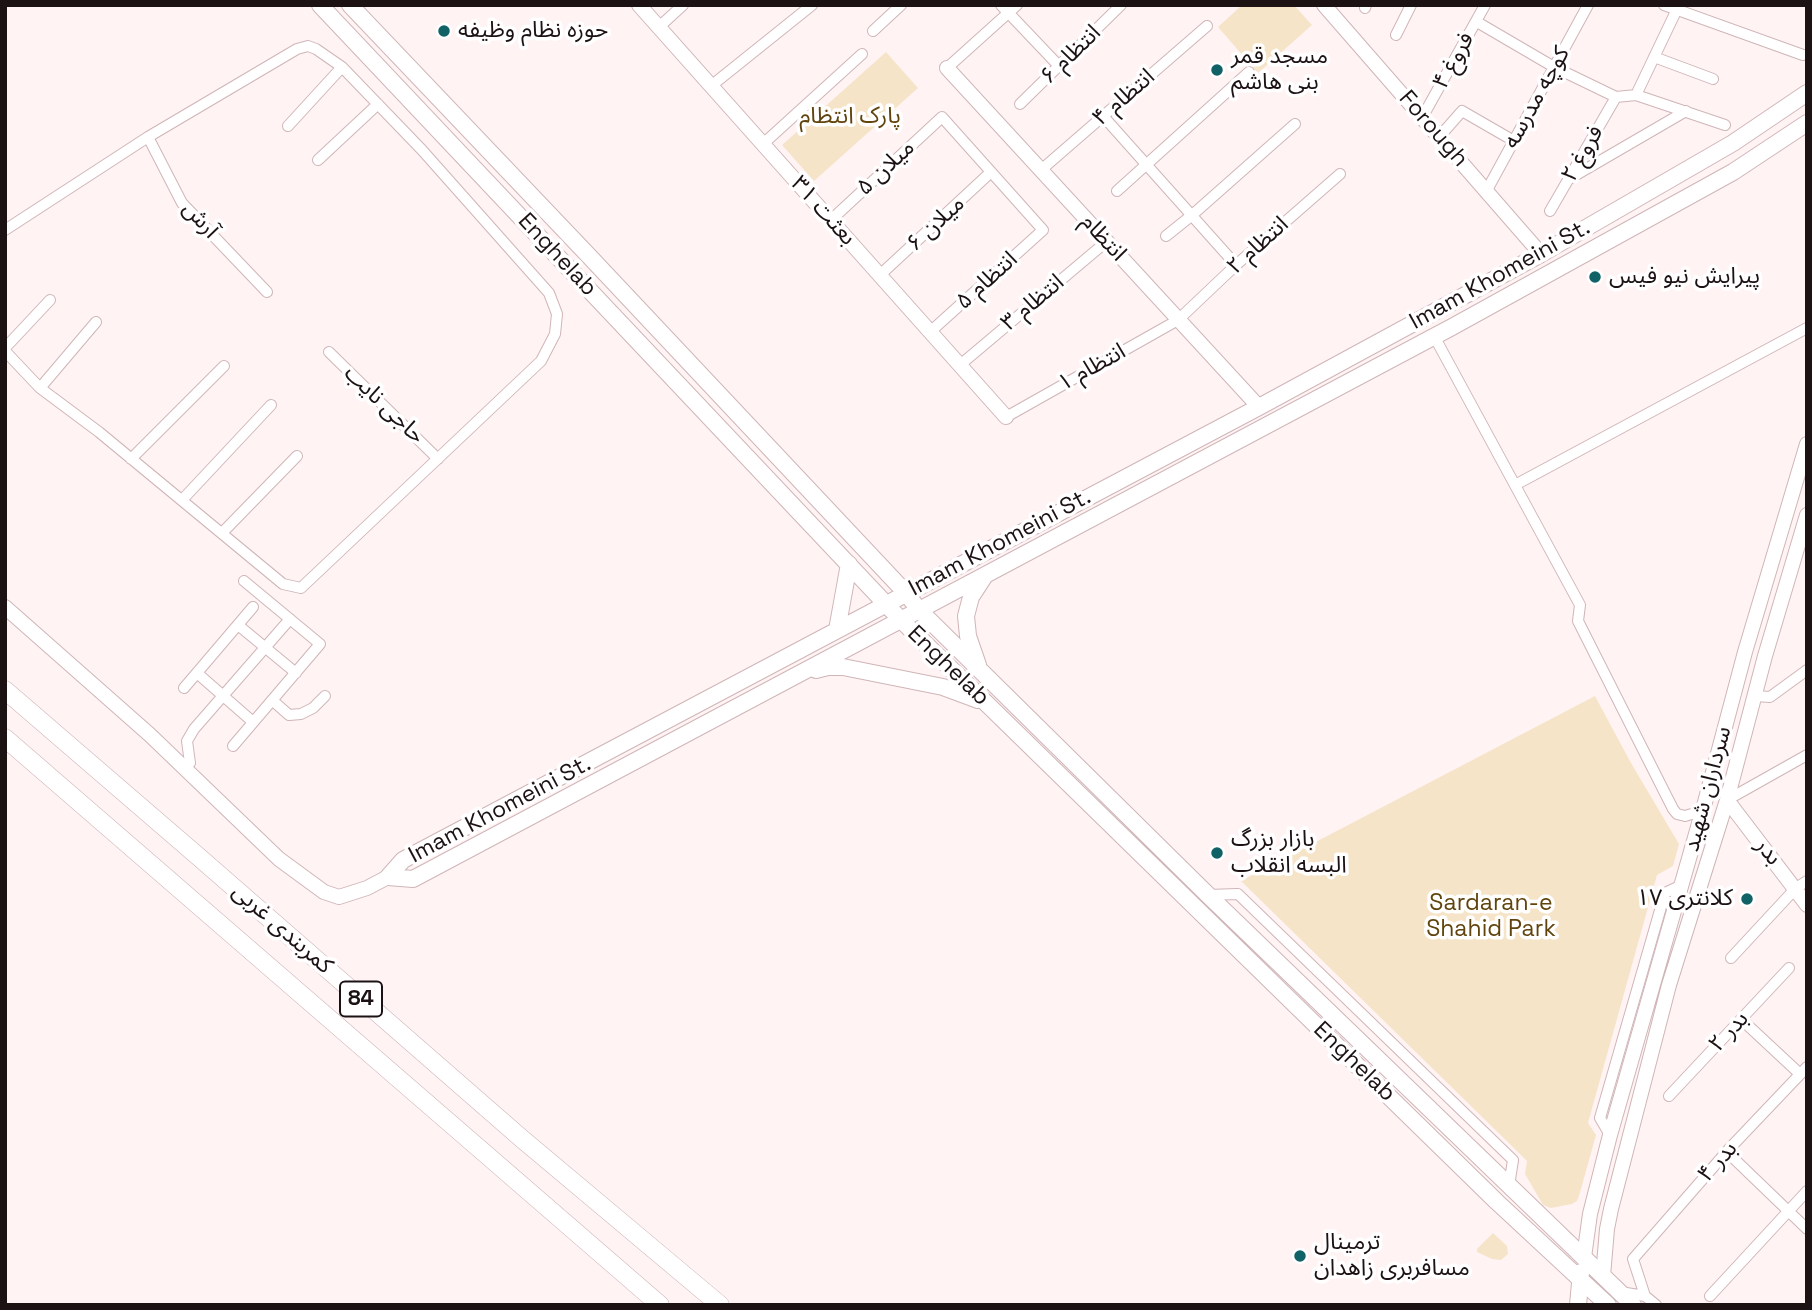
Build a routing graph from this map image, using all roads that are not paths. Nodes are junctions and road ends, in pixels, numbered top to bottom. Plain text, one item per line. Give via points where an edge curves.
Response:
1 (320, 5) edge
2 (639, 5) edge
3 (683, 5) edge
4 (812, 5) edge
5 (901, 5) edge
6 (1017, 5) edge
7 (1122, 5) edge
8 (1324, 5) edge
9 (1411, 5) edge
10 (1485, 5) edge
11 (1588, 5) edge
12 (1664, 5) edge
13 (352, 6) edge
14 (1678, 8) edge
15 (1005, 9) edge
16 (1476, 22) junction
17 (1207, 26) dead end
18 (659, 27) junction
19 (873, 31) dead end
20 (1396, 35) dead end
21 (862, 54) dead end
22 (1803, 55) dead end
23 (1654, 57) junction
24 (1059, 66) junction
25 (342, 67) junction
26 (1554, 67) junction
27 (947, 68) joint
28 (1249, 72) dead end
29 (1713, 79) dead end
30 (711, 86) junction
31 (1807, 93) edge
32 (1636, 94) junction
33 (1616, 97) junction
34 (378, 104) junction
35 (1020, 104) dead end
36 (1686, 111) junction
37 (1103, 116) junction
38 (1423, 117) junction
39 (1807, 123) edge
40 (1295, 124) dead end
41 (1726, 125) dead end
42 (288, 126) dead end
43 (441, 133) junction
44 (1807, 133) edge
45 (1440, 136) junction
46 (148, 138) junction
47 (1514, 141) junction
48 (1779, 142) junction
49 (763, 144) junction
50 (422, 149) junction
51 (318, 160) dead end
52 (1146, 165) junction
53 (1041, 170) junction
54 (991, 172) junction
55 (1340, 174) dead end
56 (1569, 179) junction
57 (1487, 190) junction
58 (1117, 191) dead end
59 (1550, 211) dead end
60 (1191, 216) junction
61 (831, 220) junction
62 (5, 230) edge
63 (1166, 236) dead end
64 (1107, 242) junction
65 (1541, 254) junction
66 (589, 256) junction
67 (1236, 265) junction
68 (572, 271) junction
69 (880, 275) junction
70 (267, 292) dead end
71 (50, 300) dead end
72 (1442, 308) junction
73 (1178, 320) junction
74 (96, 322) dead end
75 (1452, 327) junction
76 (1807, 328) edge
77 (930, 332) junction
78 (1434, 336) junction
79 (5, 349) edge
80 (329, 352) dead end
81 (960, 365) junction
82 (224, 366) dead end
83 (40, 388) junction
84 (271, 405) dead end
85 (1259, 407) junction
86 (1006, 417) joint
87 (1807, 444) edge
88 (297, 456) dead end
89 (131, 458) junction
90 (438, 459) junction
91 (1515, 485) junction
92 (182, 500) junction
93 (1807, 515) edge
94 (222, 533) junction
95 (1802, 547) edge
96 (849, 564) junction
97 (879, 565) junction
98 (985, 575) junction
99 (863, 578) junction
100 (244, 581) dead end
101 (906, 593) junction
102 (5, 596) edge
103 (887, 603) junction
104 (5, 607) edge
105 (253, 607) dead end
106 (919, 610) junction
107 (290, 619) junction
108 (901, 620) junction
109 (238, 625) junction
110 (837, 630) junction
111 (265, 648) junction
112 (1745, 652) junction
113 (1765, 656) junction
114 (980, 670) junction
115 (1807, 670) edge
116 (197, 673) junction
117 (296, 673) junction
118 (800, 673) junction
119 (184, 688) dead end
120 (5, 690) edge
121 (325, 696) dead end
122 (1755, 696) junction
123 (224, 697) junction
124 (272, 700) junction
125 (989, 705) junction
126 (253, 722) junction
127 (5, 738) edge
128 (233, 746) dead end
129 (1807, 755) edge
130 (190, 763) junction
131 (1727, 800) junction
132 (1704, 806) junction
133 (388, 877) junction
134 (308, 880) junction
135 (1801, 885) edge
136 (1807, 905) edge
137 (1731, 958) dead end
138 (1789, 968) dead end
139 (1741, 1019) junction
140 (1804, 1070) edge
141 (1669, 1096) dead end
142 (1727, 1152) junction
143 (1807, 1191) edge
144 (1788, 1211) junction
145 (1807, 1229) edge
146 (1584, 1257) junction
147 (1604, 1276) junction
148 (1580, 1279) junction
149 (1710, 1296) dead end
150 (1639, 1300) edge
151 (1604, 1303) edge
152 (660, 1305) edge
153 (720, 1305) edge
154 (1578, 1305) edge
155 (1656, 1305) edge

1 - 43 main road, Enghelab
2 - 18 street, بعثت ۳۱
3 - 18 street
4 - 30 street
5 - 19 street
6 - 15 street
7 - 24 street, انتظام ۶
8 - 38 street, Forough
9 - 20 street
10 - 16 street, فروغ ۴
11 - 26 street, کوچه مدرسه
12 - 14 street
13 - 66 main road, Enghelab
14 - 22 street
14 - 23 street
15 - 24 street
15 - 27 street
16 - 26 street
16 - 38 street, فروغ ۴
17 - 37 street, انتظام ۴
18 - 30 street, بعثت ۳۱
21 - 49 street
23 - 29 street
23 - 32 street
24 - 35 street, انتظام ۶
25 - 34 street
25 - 42 street
25 - 46 street via 316,49 297,49
26 - 33 street
26 - 47 street, کوچه مدرسه
27 - 53 street, انتظام
28 - 52 street
30 - 49 street, بعثت ۳۱
31 - 65 main road, Imam Khomeini St. via 1734,143
32 - 33 street
32 - 36 street
33 - 56 street, فروغ ۲
34 - 50 street
34 - 51 street
36 - 41 street
36 - 56 street
37 - 52 street
37 - 53 street, انتظام ۴
38 - 45 street, Forough
39 - 48 main road, Imam Khomeini St.
40 - 60 street
43 - 50 street
43 - 68 main road, Enghelab
44 - 48 street
45 - 47 street via 1462,111
45 - 57 street, Forough
46 - 62 street
46 - 70 street, آرش via 182,203
47 - 57 street, کوچه مدرسه
48 - 75 main road, Imam Khomeini St.
49 - 61 street, بعثت ۳۱
50 - 90 street via 549,293 557,314 555,334 541,361
52 - 58 street
52 - 60 street
53 - 64 street, انتظام
54 - 61 street, میلان ۵ via 942,117
54 - 69 street, میلان ۶
54 - 77 street, انتظام ۵ via 1043,230
55 - 67 street, انتظام ۲
56 - 59 street, فروغ ۲
57 - 65 street, Forough
60 - 63 street
60 - 67 street
61 - 69 street, بعثت ۳۱
64 - 73 street, انتظام
64 - 81 street, انتظام ۳
65 - 72 main road, Imam Khomeini St.
66 - 68 main road
66 - 97 main road, Enghelab
67 - 73 street, انتظام ۲
68 - 96 main road, Enghelab
69 - 77 street, بعثت ۳۱
71 - 79 street
72 - 75 main road
72 - 85 main road, Imam Khomeini St.
73 - 85 street, انتظام
73 - 86 street, انتظام ۱
74 - 83 street
75 - 78 main road, Imam Khomeini St.
76 - 91 street
77 - 81 street, بعثت ۳۱
78 - 91 street
78 - 98 main road, Imam Khomeini St.
79 - 83 street
80 - 90 street, حاجی نایب
81 - 86 street, بعثت ۳۱
82 - 89 street
83 - 89 street
84 - 92 street
85 - 101 main road, Imam Khomeini St.
87 - 112 street, سرداران شهید
88 - 94 street
89 - 92 street
90 - 94 street via 301,588 283,584
91 - 132 street via 1580,605 1578,621 1673,809 1685,816
92 - 94 street
93 - 95 street, سرداران شهید
95 - 113 street, سرداران شهید
96 - 99 main road, Enghelab
96 - 110 main road
97 - 99 main road
97 - 101 main road, Enghelab
98 - 106 main road, Imam Khomeini St.
98 - 114 main road via 966,616
99 - 103 main road, Enghelab
100 - 107 street
101 - 103 main road, Imam Khomeini St.
101 - 106 main road, Enghelab
102 - 130 street
103 - 108 main road, Enghelab
103 - 110 main road, Imam Khomeini St.
104 - 134 street via 150,735 279,859
105 - 109 street
106 - 108 main road, Imam Khomeini St.
106 - 114 main road, Enghelab
107 - 111 street
107 - 117 street via 320,644
108 - 118 main road, Imam Khomeini St.
108 - 125 main road, Enghelab
109 - 111 street
109 - 116 street
110 - 133 main road, Imam Khomeini St. via 403,860
111 - 117 street
111 - 123 street
112 - 113 street
112 - 132 street, سرداران شهید
113 - 122 street, سرداران شهید
114 - 146 main road, Enghelab
115 - 122 street via 1770,697
116 - 119 street
116 - 123 street
117 - 124 street
118 - 125 main road via 843,667 943,687
118 - 133 main road, Imam Khomeini St. via 413,879
120 - 153 highway, کمربندی غربی / 84
121 - 124 street via 313,708 289,715
122 - 131 street, سرداران شهید
123 - 126 street
123 - 130 street via 187,741
124 - 126 street
125 - 148 main road, Enghelab
126 - 128 street
127 - 152 highway, کمربندی غربی / 84
129 - 131 street
130 - 134 street
131 - 135 street, بدر
131 - 147 street, سرداران شهید via 1669,985 1611,1209
132 - 146 street, سرداران شهید via 1610,1135
133 - 134 street via 339,897
135 - 136 street, بدر
135 - 137 street
138 - 139 street, بدر ۲
139 - 140 street
139 - 141 street, بدر ۲
140 - 142 street, بدر ۴
142 - 144 street
142 - 150 street, بدر ۴ via 1633,1259
143 - 144 street
144 - 145 street
144 - 149 street
146 - 147 main road, Enghelab
146 - 148 main road
147 - 150 main road, Enghelab via 1620,1292
147 - 151 main road
148 - 151 main road, Enghelab
148 - 154 main road
150 - 155 street

